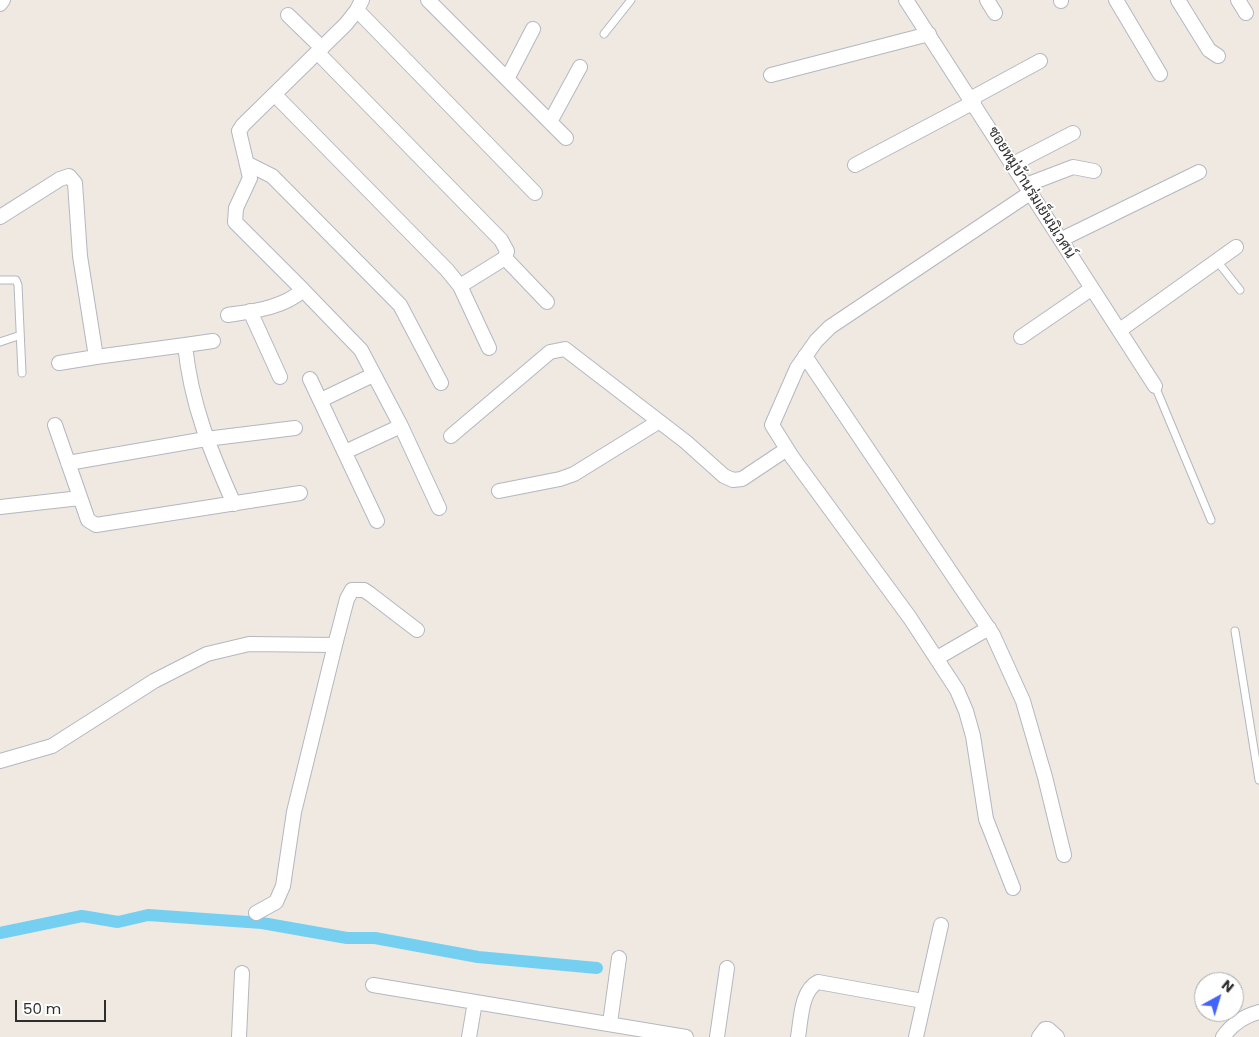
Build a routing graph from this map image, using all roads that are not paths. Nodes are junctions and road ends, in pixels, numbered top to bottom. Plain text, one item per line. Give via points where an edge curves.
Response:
1 (3, 0) edge
2 (428, 0) edge
3 (632, 0) edge
4 (906, 0) edge
5 (987, 0) edge
6 (1116, 0) edge
7 (1178, 0) edge
8 (1238, 0) edge
9 (360, 3) edge
10 (0, 4) edge
11 (995, 13) dead end
12 (1246, 14) dead end
13 (288, 15) dead end
14 (533, 29) dead end
15 (604, 34) dead end
16 (929, 34) junction
17 (320, 51) junction
18 (1218, 56) dead end
19 (1040, 61) dead end
20 (580, 67) dead end
21 (1160, 74) dead end
22 (771, 75) dead end
23 (506, 79) junction
24 (275, 95) junction
25 (973, 100) junction
26 (550, 122) junction
27 (1073, 133) dead end
28 (566, 138) dead end
29 (248, 164) junction
30 (1012, 164) junction
31 (855, 165) dead end
32 (1094, 172) dead end
33 (1199, 172) dead end
34 (1028, 189) junction
35 (536, 193) dead end
36 (0, 217) edge
37 (1062, 239) junction
38 (1236, 247) dead end
39 (505, 258) junction
40 (1217, 260) junction
41 (0, 280) edge
42 (460, 286) junction
43 (1091, 289) junction
44 (303, 290) junction
45 (1240, 290) dead end
46 (547, 302) dead end
47 (250, 311) junction
48 (228, 315) dead end
49 (1120, 330) junction
50 (18, 336) junction
51 (1021, 337) dead end
52 (213, 341) dead end
53 (0, 342) edge
54 (184, 345) junction
55 (489, 348) dead end
56 (805, 356) junction
57 (96, 357) junction
58 (59, 363) dead end
59 (22, 373) dead end
60 (373, 375) junction
61 (280, 377) dead end
62 (310, 379) dead end
63 (441, 383) dead end
64 (1155, 386) joint
65 (321, 400) junction
66 (658, 422) junction
67 (55, 425) dead end
68 (401, 426) junction
69 (295, 428) dead end
70 (451, 436) dead end
71 (206, 439) junction
72 (787, 449) junction
73 (345, 452) junction
74 (68, 463) junction
75 (498, 491) dead end
76 (300, 493) dead end
77 (80, 498) junction
78 (234, 504) junction
79 (0, 507) edge
80 (439, 508) dead end
81 (1211, 520) dead end
82 (377, 521) dead end
83 (989, 628) junction
84 (417, 630) dead end
85 (1235, 631) dead end
86 (336, 645) junction
87 (937, 658) junction
88 (0, 761) edge
89 (1259, 780) edge
90 (1064, 856) dead end
91 (1013, 888) dead end
92 (256, 913) dead end
93 (941, 925) dead end
94 (619, 958) dead end
95 (727, 968) dead end
96 (242, 974) dead end
97 (373, 985) dead end
98 (924, 1001) junction
99 (475, 1002) junction
100 (1259, 1012) edge
101 (610, 1024) junction
102 (239, 1037) edge
103 (469, 1037) edge
104 (686, 1037) edge
105 (717, 1037) edge
106 (798, 1037) edge
107 (916, 1037) edge
108 (1039, 1037) edge
109 (1057, 1037) edge
110 (1223, 1037) edge

1 - 10 street
2 - 23 street
3 - 15 lane
4 - 16 street, ซอยหมู่บ้านร่มเย็นนิเวศน์
5 - 11 street
6 - 21 street
7 - 18 street via 1209,50
8 - 12 street
9 - 17 street
9 - 35 street
13 - 17 street
14 - 23 street
16 - 22 street
16 - 25 street, ซอยหมู่บ้านร่มเย็นนิเวศน์
17 - 24 street
17 - 39 street via 501,240
19 - 25 street
20 - 26 street
23 - 26 street
24 - 29 street via 239,131
24 - 42 street
25 - 30 street, ซอยหมู่บ้านร่มเย็นนิเวศน์
25 - 31 street
26 - 28 street
27 - 30 street
29 - 44 street via 250,178 236,208 235,222
29 - 63 street via 272,176 400,305
30 - 34 street, ซอยหมู่บ้านร่มเย็นนิเวศน์
32 - 34 street via 1073,167
33 - 37 street
34 - 37 street, ซอยหมู่บ้านร่มเย็นนิเวศน์
34 - 56 street via 846,316 830,328
36 - 57 street via 60,179 72,178
37 - 43 street, ซอยหมู่บ้านร่มเย็นนิเวศน์
38 - 40 street
39 - 42 street
39 - 46 street
40 - 45 lane
40 - 49 street
41 - 50 lane via 12,278 18,285
42 - 55 street
43 - 49 street, ซอยหมู่บ้านร่มเย็นนิเวศน์
43 - 51 street
44 - 47 street via 286,302
44 - 60 street via 361,350
47 - 48 street
47 - 61 street
49 - 64 street, ซอยหมู่บ้านร่มเย็นนิเวศน์
50 - 53 lane
50 - 59 lane
52 - 54 street
54 - 57 street
54 - 71 street via 190,386
56 - 72 street via 772,421 773,429
56 - 83 street
57 - 58 street
60 - 65 street
60 - 68 street
62 - 65 street
64 - 81 lane
65 - 73 street
66 - 70 street via 572,354 558,349 550,352
66 - 72 street via 733,480 742,479
66 - 75 street via 574,474
67 - 74 street
68 - 73 street
68 - 80 street
69 - 71 street
71 - 74 street
71 - 78 street
72 - 87 street
73 - 82 street
74 - 77 street
76 - 78 street
77 - 78 street via 88,520 96,525
77 - 79 street
83 - 87 street
83 - 90 street via 1023,701
84 - 86 street via 364,590 352,590 346,599
85 - 89 lane
86 - 88 street via 249,644 207,654 154,680 52,746
86 - 92 street via 294,812 283,886 276,902
87 - 91 street via 966,711 986,819
93 - 98 street
94 - 101 street
95 - 105 street
96 - 102 street
97 - 99 street
98 - 106 street via 818,982 806,996
98 - 107 street
99 - 101 street
99 - 103 street
100 - 110 street via 1241,1019
101 - 104 street
108 - 109 street via 1048,1029

